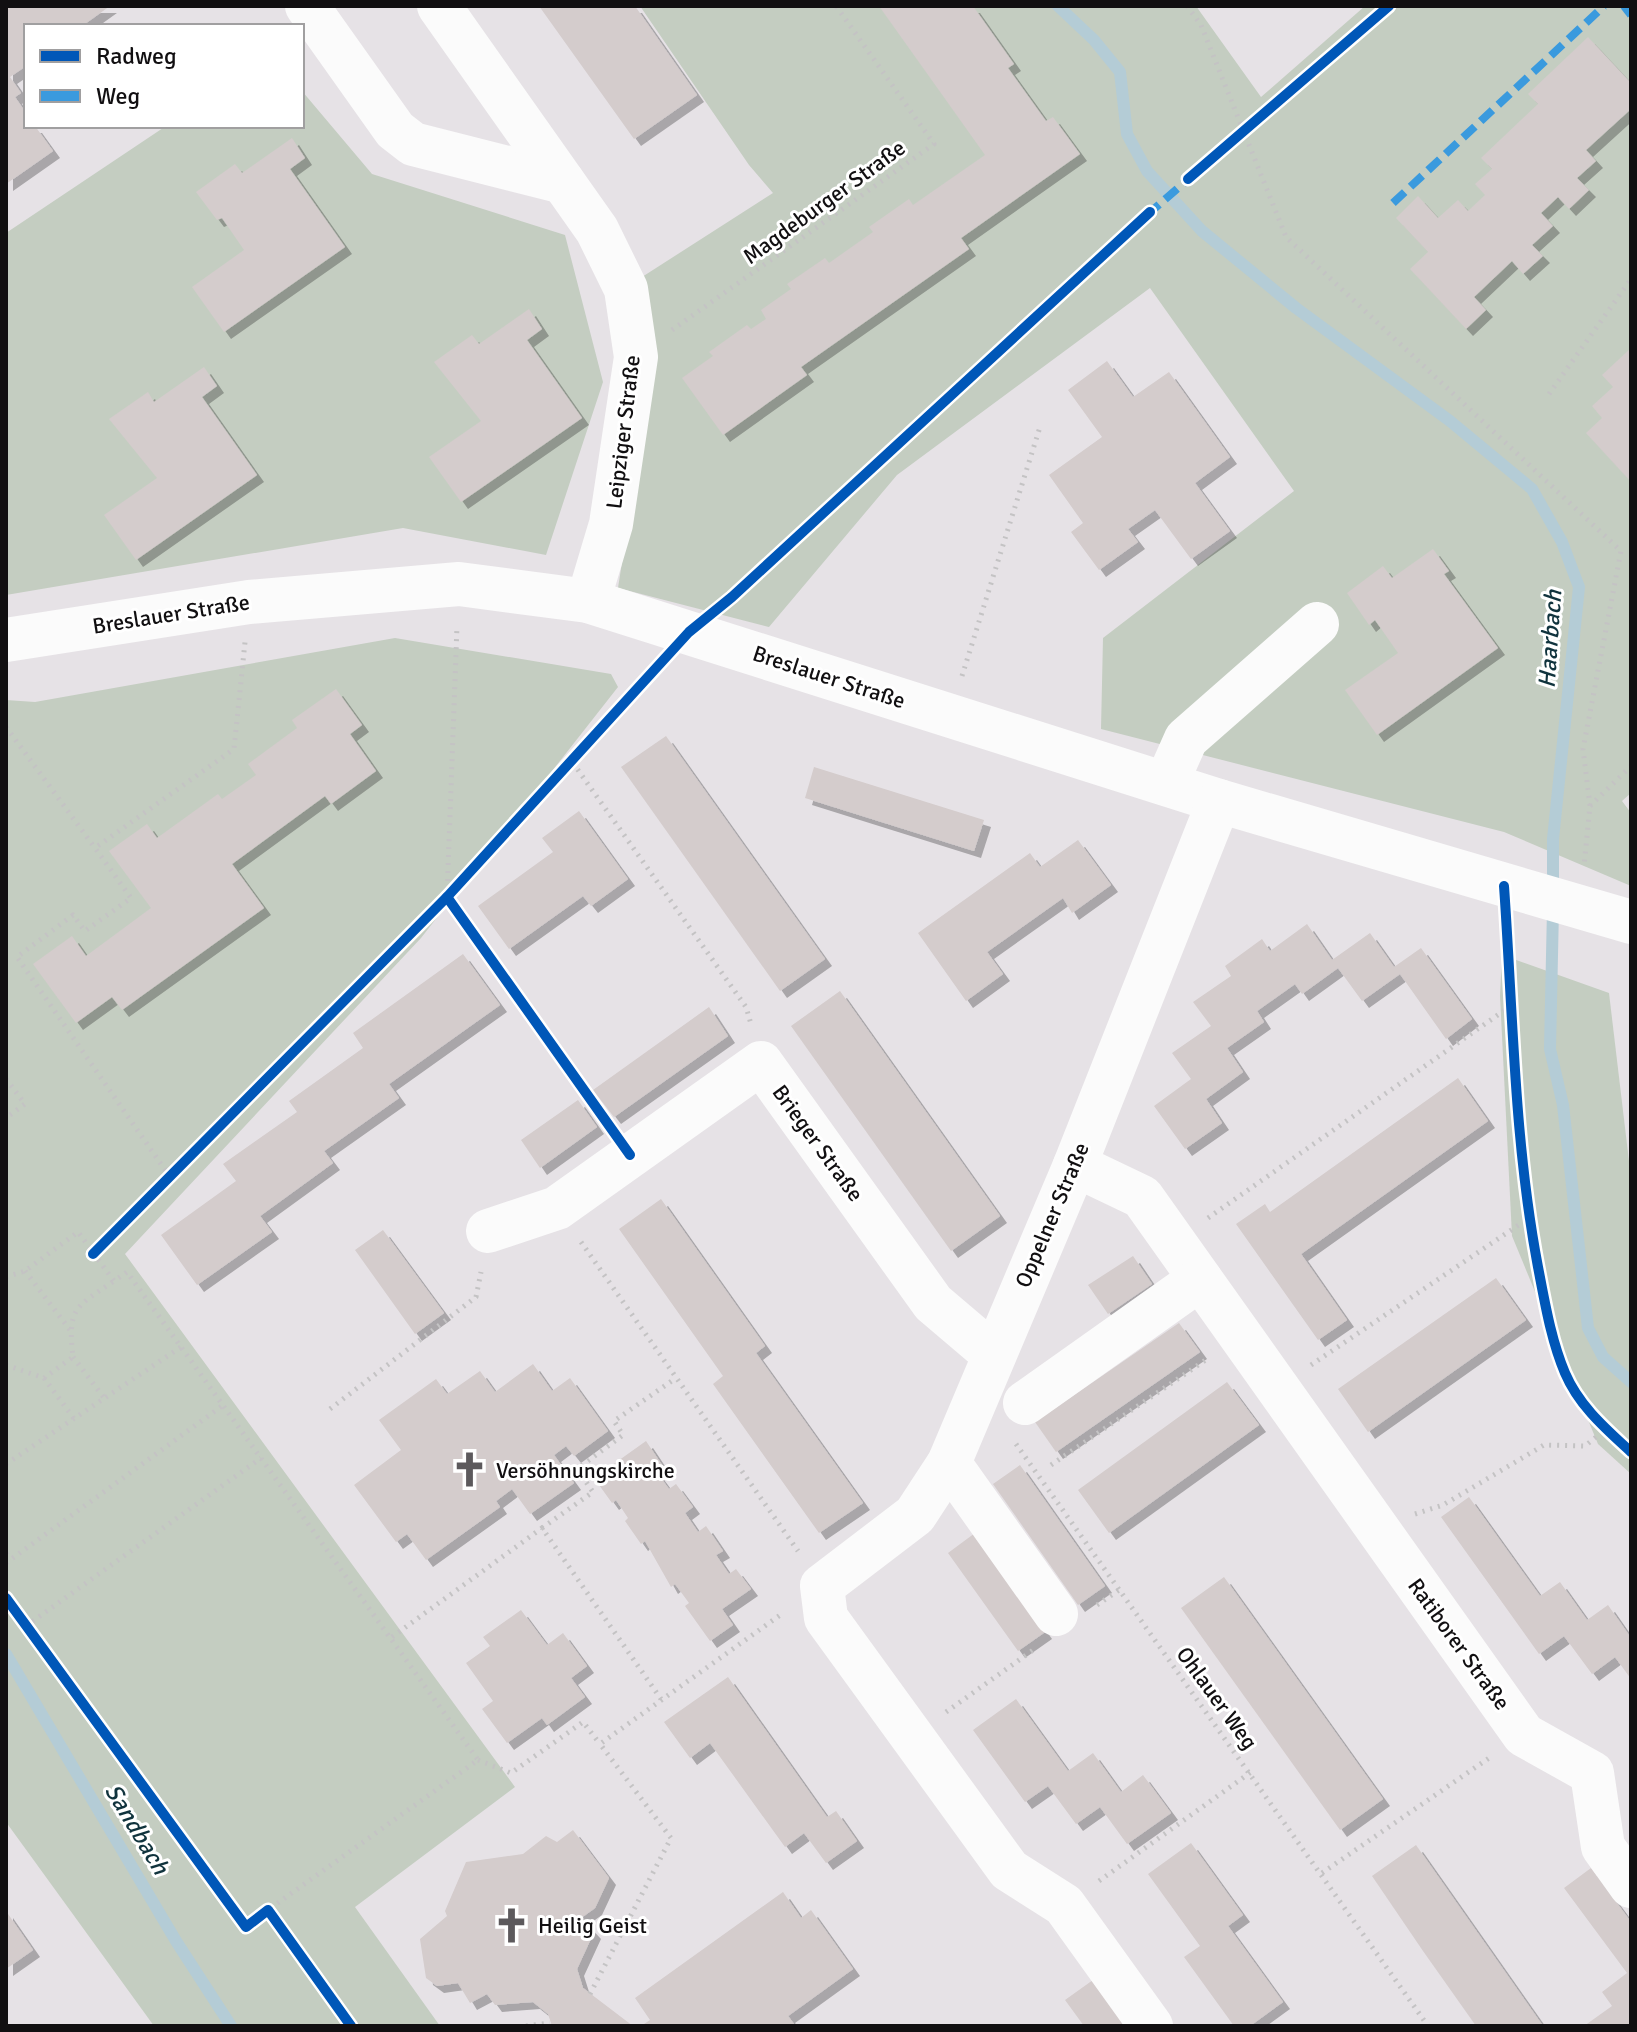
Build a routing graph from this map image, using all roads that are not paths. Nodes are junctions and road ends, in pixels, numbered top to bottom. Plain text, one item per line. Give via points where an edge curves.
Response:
1 (307, 6) edge
2 (439, 6) edge
3 (563, 182) junction
4 (588, 601) junction
5 (1317, 624) dead end
6 (6, 640) edge
7 (1166, 784) junction
8 (1219, 801) junction
9 (1631, 922) edge
10 (1075, 1165) junction
11 (488, 1231) road end
12 (1200, 1279) junction
13 (986, 1372) junction
14 (1025, 1403) dead end
15 (949, 1463) junction
16 (1061, 1624) road end
17 (1631, 1886) edge
18 (1151, 2026) edge

1 - 3 street via 395,130 413,144
2 - 3 street, Leipziger Straße
3 - 4 street, Leipziger Straße via 597,230 626,289 636,357 611,524
4 - 6 street, Breslauer Straße via 459,584 249,602
4 - 7 street, Breslauer Straße
5 - 7 street via 1186,739
7 - 8 street, Breslauer Straße
8 - 9 street, Breslauer Straße
8 - 10 street, Oppelner Straße
10 - 12 street, Ratiborer Straße via 1142,1197
10 - 13 street, Oppelner Straße
11 - 13 street, Brieger Straße via 557,1208 761,1063
12 - 14 street
12 - 17 street, Ratiborer Straße via 1524,1735 1592,1773 1603,1847
13 - 15 street, Oppelner Straße
15 - 16 street
15 - 18 street, Oppelner Straße via 915,1515 822,1586 826,1618 1009,1870 1064,1905

